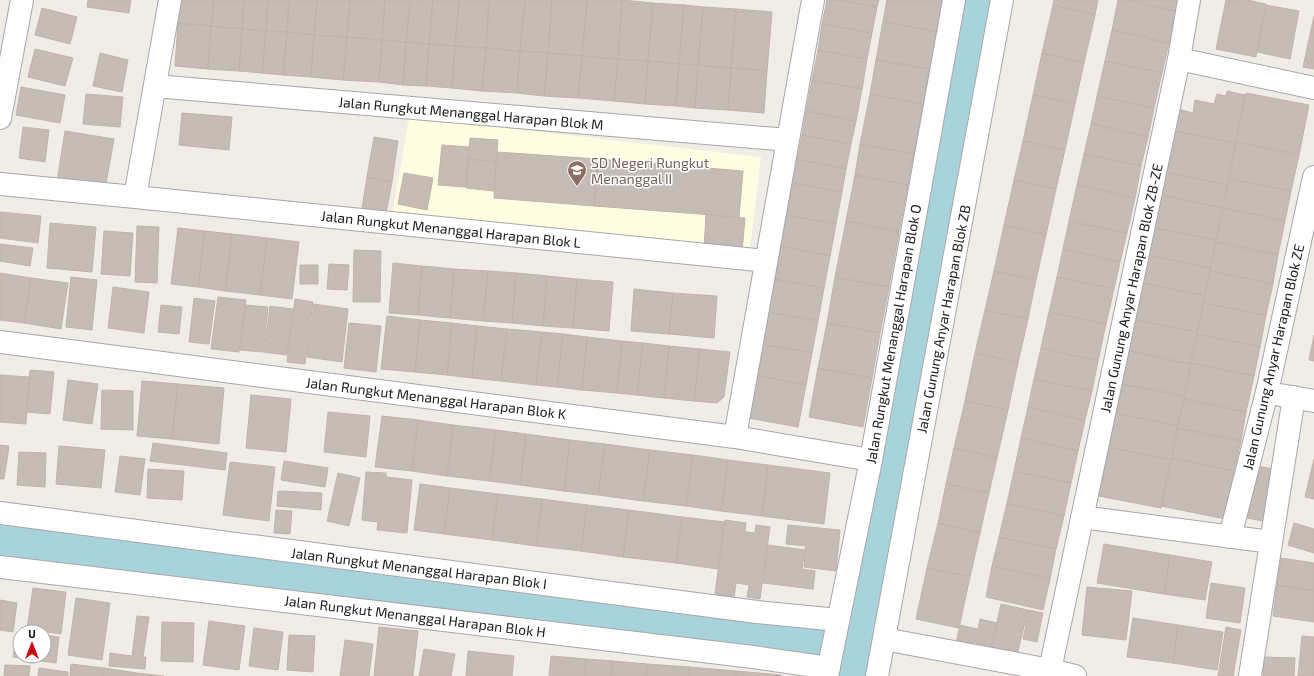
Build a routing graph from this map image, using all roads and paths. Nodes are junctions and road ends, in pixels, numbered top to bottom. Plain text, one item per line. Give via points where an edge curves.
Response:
1 (22, 0) edge
2 (170, 0) edge
3 (813, 0) edge
4 (954, 0) edge
5 (1002, 0) edge
6 (1189, 0) edge
7 (1179, 59) junction
8 (155, 86) junction
9 (1314, 88) edge
10 (0, 118) edge
11 (788, 140) junction
12 (1314, 177) edge
13 (0, 184) edge
14 (135, 197) junction
15 (766, 261) junction
16 (0, 342) edge
17 (1267, 392) junction
18 (1304, 399) edge
19 (735, 437) junction
20 (870, 460) junction
21 (0, 513) edge
22 (1082, 517) junction
23 (1230, 537) junction
24 (1271, 542) junction
25 (0, 567) edge
26 (838, 626) junction
27 (884, 639) junction
28 (829, 667) edge
29 (1050, 670) junction
30 (877, 676) edge
31 (1075, 676) edge
32 (1250, 676) edge

1 - 10 street
2 - 8 street
3 - 11 street
4 - 20 street, Jalan Rungkut Menanggal Harapan Blok O
5 - 27 street, Jalan Gunung Anyar Harapan Blok ZB
6 - 7 street, Jalan Gunung Anyar Harapan Blok ZB-ZE
7 - 9 street
7 - 22 street, Jalan Gunung Anyar Harapan Blok ZB-ZE
8 - 11 street, Jalan Rungkut Menanggal Harapan Blok M
8 - 14 street
11 - 15 street
12 - 17 street, Jalan Gunung Anyar Harapan Blok ZE
13 - 14 street, Jalan Rungkut Menanggal Harapan Blok L
14 - 15 street, Jalan Rungkut Menanggal Harapan Blok L
15 - 19 street
16 - 19 street, Jalan Rungkut Menanggal Harapan Blok K
17 - 18 street
17 - 23 street, Jalan Gunung Anyar Harapan Blok ZE
18 - 24 street
19 - 20 street, Jalan Rungkut Menanggal Harapan Blok K
20 - 26 street, Jalan Rungkut Menanggal Harapan Blok O
21 - 26 street, Jalan Rungkut Menanggal Harapan Blok I via 733,608
22 - 23 street
22 - 29 street, Jalan Gunung Anyar Harapan Blok ZB-ZE
23 - 24 street
24 - 32 street
25 - 28 street, Jalan Rungkut Menanggal Harapan Blok H
26 - 28 street, Jalan Rungkut Menanggal Harapan Blok O
27 - 29 street
27 - 30 street, Jalan Gunung Anyar Harapan Blok ZB
29 - 31 street

